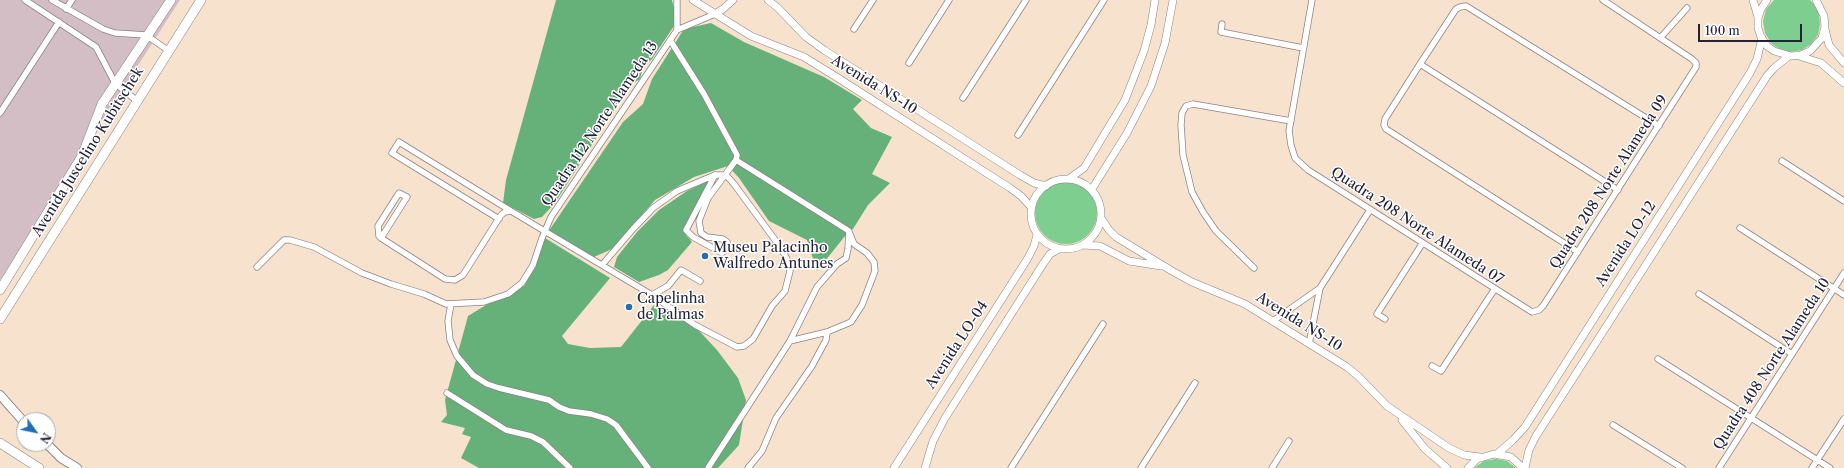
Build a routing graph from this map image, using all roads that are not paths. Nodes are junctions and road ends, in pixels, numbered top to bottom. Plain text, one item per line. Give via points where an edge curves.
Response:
1 (25, 0) edge
2 (52, 0) edge
3 (72, 0) edge
4 (171, 0) edge
5 (201, 0) edge
6 (677, 0) edge
7 (693, 0) edge
8 (733, 0) edge
9 (768, 0) edge
10 (873, 0) edge
11 (949, 0) edge
12 (1026, 0) edge
13 (1104, 0) edge
14 (1155, 0) edge
15 (1173, 0) edge
16 (1312, 0) edge
17 (1603, 0) edge
18 (1753, 0) edge
19 (1767, 0) edge
20 (1820, 2) edge
21 (1687, 8) dead end
22 (66, 9) junction
23 (715, 14) junction
24 (1758, 18) junction
25 (59, 22) junction
26 (1222, 24) dead end
27 (1825, 28) junction
28 (854, 29) dead end
29 (677, 30) junction
30 (146, 36) junction
31 (1661, 37) junction
32 (1762, 38) junction
33 (670, 40) junction
34 (1303, 48) junction
35 (169, 51) junction
36 (1790, 56) junction
37 (1798, 56) junction
38 (909, 62) dead end
39 (1844, 63) edge
40 (1420, 64) junction
41 (1844, 83) edge
42 (115, 84) junction
43 (963, 98) dead end
44 (137, 101) junction
45 (0, 113) edge
46 (1291, 121) junction
47 (1659, 126) junction
48 (1018, 135) dead end
49 (736, 160) junction
50 (1782, 161) dead end
51 (715, 175) junction
52 (726, 175) junction
53 (1070, 178) junction
54 (1046, 186) junction
55 (1092, 189) junction
56 (1618, 190) junction
57 (1844, 201) edge
58 (1032, 207) junction
59 (1370, 210) junction
60 (511, 211) junction
61 (1101, 218) junction
62 (499, 219) junction
63 (1740, 228) dead end
64 (849, 231) junction
65 (546, 232) junction
66 (1037, 235) junction
67 (381, 238) junction
68 (1422, 244) junction
69 (1081, 246) junction
70 (1059, 248) junction
71 (1578, 252) junction
72 (602, 266) junction
73 (257, 267) dead end
74 (1254, 268) dead end
75 (1172, 271) junction
76 (1844, 273) edge
77 (700, 281) dead end
78 (1320, 288) junction
79 (1834, 288) junction
80 (0, 290) edge
81 (1494, 290) junction
82 (1699, 294) dead end
83 (652, 295) junction
84 (1844, 295) edge
85 (451, 304) junction
86 (1538, 311) joint
87 (0, 319) edge
88 (1385, 319) dead end
89 (1273, 321) junction
90 (1103, 324) dead end
91 (827, 332) junction
92 (790, 341) junction
93 (1309, 344) junction
94 (1792, 354) junction
95 (1658, 359) dead end
96 (1432, 366) dead end
97 (1195, 383) dead end
98 (1, 394) edge
99 (447, 394) dead end
100 (16, 412) edge
101 (1399, 415) junction
102 (1751, 418) junction
103 (1844, 419) edge
104 (1614, 425) dead end
105 (1289, 441) dead end
106 (0, 443) edge
107 (55, 452) edge
108 (1497, 454) junction
109 (1480, 458) junction
110 (1818, 460) junction
111 (39, 468) edge
112 (77, 468) edge
113 (570, 468) edge
114 (648, 468) edge
115 (708, 468) edge
116 (748, 468) edge
117 (894, 468) edge
118 (925, 468) edge
119 (1011, 468) edge
120 (1141, 468) edge
121 (1272, 468) edge
122 (1447, 468) edge
123 (1468, 468) edge
124 (1524, 468) edge
125 (1682, 468) edge
126 (1719, 468) edge
127 (1812, 468) edge
128 (1830, 468) edge

1 - 25 street
2 - 22 street
3 - 22 street
4 - 30 main road, Avenida Juscelino Kubitschek
5 - 35 main road, Avenida Juscelino Kubitschek
6 - 29 street
7 - 23 street, Avenida NS-10
8 - 23 street
9 - 54 street, Avenida NS-10 via 819,47 1020,175
10 - 28 street
11 - 38 street
12 - 43 street
13 - 48 street
14 - 53 street via 1146,47 1125,100 1084,168
15 - 55 street via 1163,50 1149,90 1127,133
16 - 34 street
17 - 31 street
18 - 24 street
19 - 24 street
20 - 27 street
21 - 31 street
22 - 30 street via 102,29
23 - 29 street
23 - 58 street, Avenida NS-10 via 751,36 810,60 1016,192
24 - 32 street
25 - 42 street via 96,47
25 - 45 street
26 - 34 street via 1221,32
27 - 37 street via 1816,46
27 - 39 street via 1830,46
29 - 33 street, Quadra 112 Norte Alameda 13
30 - 35 street
30 - 42 main road, Avenida Juscelino Kubitschek
31 - 47 street, Quadra 208 Norte Alameda 09 via 1692,58 1696,64 1695,72
32 - 36 street via 1772,51
32 - 108 street, Avenida LO-12 via 1757,59 1750,73 1525,427
33 - 49 street via 735,150
33 - 65 street, Quadra 112 Norte Alameda 13 via 551,217
34 - 46 street
35 - 44 main road, Avenida Juscelino Kubitschek
36 - 37 street
36 - 124 street, Avenida LO-12 via 1767,76 1536,436
37 - 41 street via 1821,63
40 - 47 street via 1456,9 1464,6
40 - 56 street
40 - 71 street via 1385,119 1384,126 1388,131
42 - 44 street
42 - 80 main road, Avenida Juscelino Kubitschek via 102,104 82,156
44 - 87 main road, Avenida Juscelino Kubitschek
46 - 59 street, Quadra 208 Norte Alameda 07 via 1289,135 1295,158 1305,168
46 - 74 street via 1193,104 1186,106 1182,113 1183,155 1192,192 1216,231
47 - 56 street, Quadra 208 Norte Alameda 09
49 - 52 street
49 - 64 street
50 - 57 street
51 - 52 street
51 - 52 street via 686,230 693,237 722,253 728,247 727,242 707,237 701,233 699,226 708,198
51 - 72 street via 688,185 659,204 633,228
52 - 83 street via 786,257 790,271 785,291 772,306 753,339 744,346 737,347 695,325
53 - 54 street via 1057,180
53 - 55 street via 1081,181
54 - 58 street via 1038,193
55 - 61 street, Avenida NS-10 via 1100,204
56 - 71 street, Quadra 208 Norte Alameda 09
58 - 66 street via 1032,221
59 - 68 street, Quadra 208 Norte Alameda 07
59 - 78 street
60 - 62 street via 505,212
60 - 62 street via 399,142 392,153
60 - 65 street
61 - 69 street via 1094,234
61 - 75 street, Avenida NS-10 via 1116,237
62 - 67 street via 463,275 455,280 445,279
63 - 79 street
64 - 91 street via 854,244 867,253 874,262 875,271 862,305 851,322
64 - 92 street via 846,258 837,264 817,287
65 - 72 street
65 - 85 street, Quadra 112 Norte Alameda 13 via 534,266 522,283 508,294 484,302
66 - 70 street via 1050,246
66 - 117 street, Avenida LO-04 via 1028,258
67 - 67 street via 378,226 399,192 407,197
68 - 81 street, Quadra 208 Norte Alameda 07
68 - 88 street via 1377,314
69 - 70 street, Avenida NS-10
69 - 75 street, Avenida NS-10 via 1100,246 1129,261 1157,265
70 - 118 street, Avenida LO-04 via 1050,254 1043,264 945,418 933,441
71 - 86 street, Quadra 208 Norte Alameda 09
72 - 83 street
73 - 85 street via 284,240 290,240 314,247 362,273
75 - 89 street, Avenida NS-10 via 1241,301
76 - 79 street, Quadra 408 Norte Alameda 10
77 - 83 street via 680,270 674,281
78 - 89 street
78 - 93 street
79 - 84 street
79 - 94 street, Quadra 408 Norte Alameda 10
81 - 86 street, Quadra 208 Norte Alameda 07 via 1530,312
81 - 96 street via 1441,371
82 - 94 street
85 - 114 street via 448,321 450,340 457,356 473,375 487,384 548,400 569,411 591,414 607,420 619,428
89 - 93 street, Avenida NS-10
90 - 119 street
91 - 92 street
91 - 116 street via 826,340 812,366 776,418 762,451
92 - 115 street
93 - 101 street, Avenida NS-10 via 1353,372 1383,403
94 - 102 street, Quadra 408 Norte Alameda 10
95 - 102 street
97 - 120 street
98 - 100 main road
99 - 113 street via 506,430 531,436 543,442
101 - 109 street, Avenida NS-10 via 1449,448 1464,455
101 - 122 street, Avenida NS-10 via 1425,449
102 - 110 street
102 - 126 street, Quadra 408 Norte Alameda 10
103 - 110 street
104 - 125 street
105 - 121 street
106 - 111 main road
107 - 112 main road
108 - 109 street, Avenida NS-10
108 - 124 street via 1512,458
109 - 123 street, Avenida NS-10
110 - 127 street
110 - 128 street

